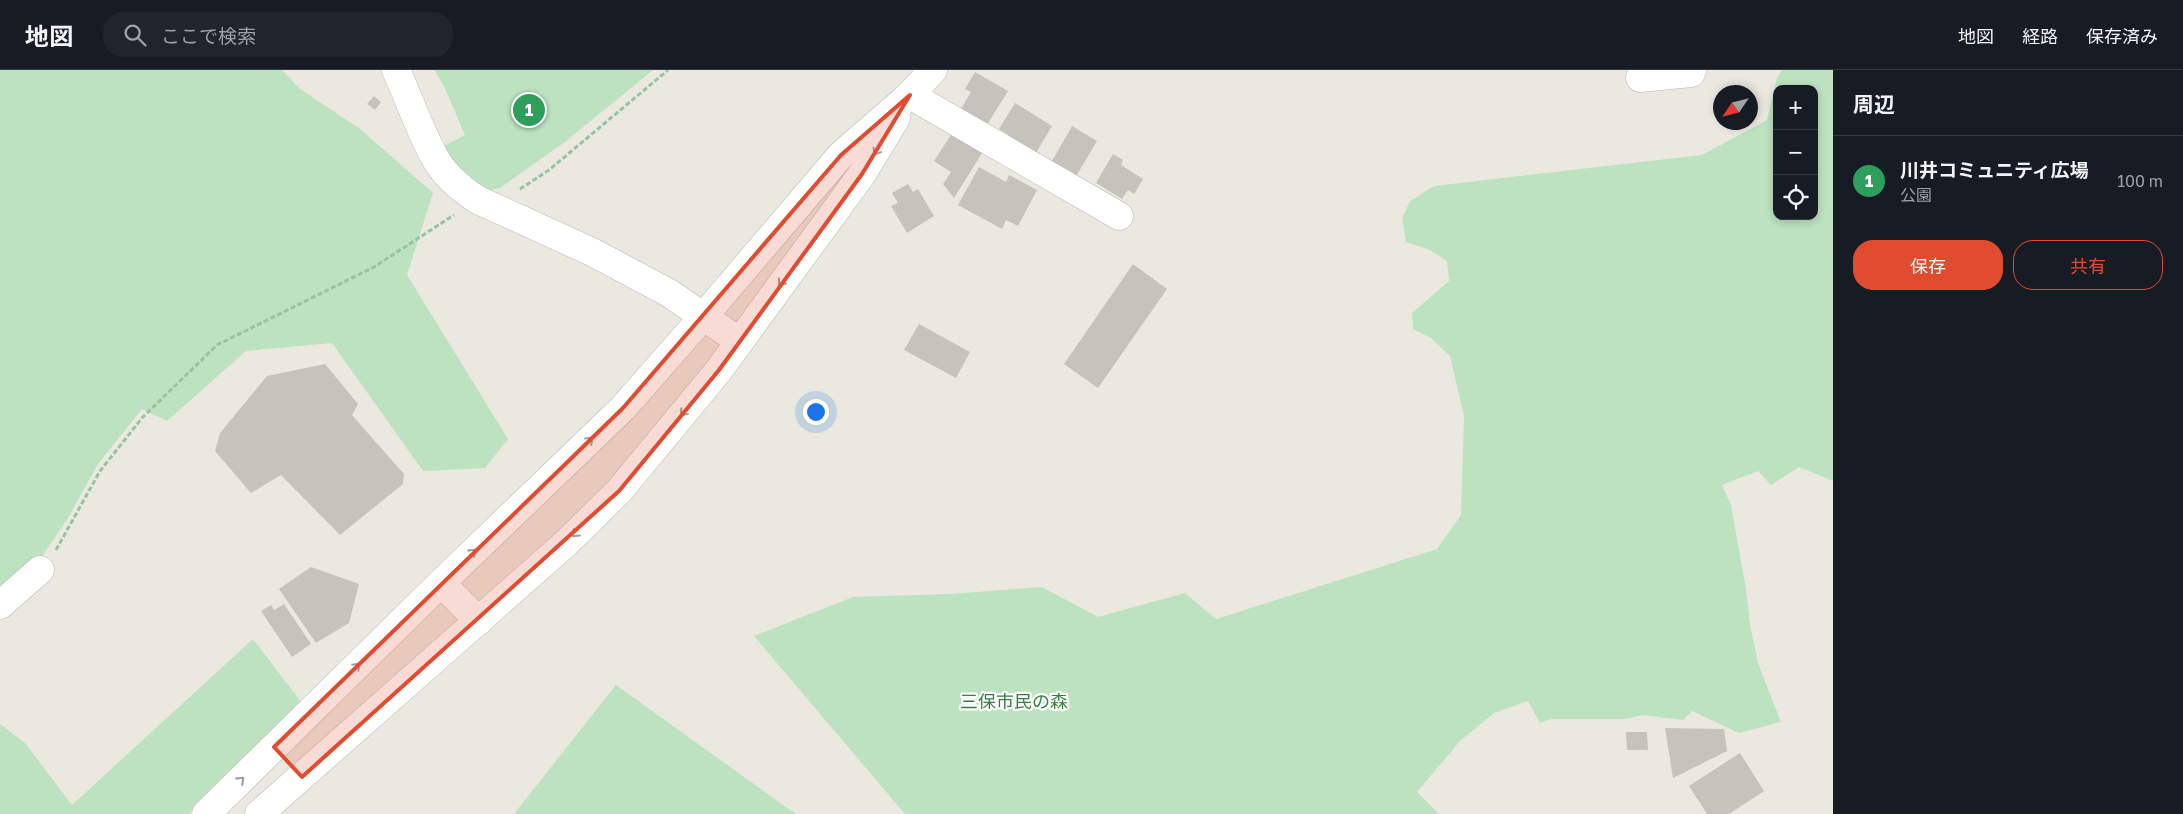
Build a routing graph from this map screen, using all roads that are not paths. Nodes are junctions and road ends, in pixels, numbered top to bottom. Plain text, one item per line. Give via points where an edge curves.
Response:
1 (396, 70) edge
2 (933, 70) edge
3 (1692, 70) edge
4 (1640, 78) dead end
5 (910, 95) junction
6 (1119, 216) dead end
7 (703, 317) junction
8 (740, 341) junction
9 (40, 570) road end
10 (441, 583) junction
11 (0, 605) edge
12 (479, 621) junction
13 (274, 747) junction
14 (302, 777) junction
15 (206, 814) edge
16 (259, 814) edge

1 - 7 street via 434,158 448,175 483,203 592,252 668,293
2 - 5 street
3 - 4 street via 1691,73
5 - 6 street
5 - 7 street via 841,155
5 -> 8 street via 862,174
7 - 8 street
10 -> 7 street via 623,408
8 -> 12 street via 619,491
9 - 11 street
10 - 12 street
13 -> 10 street
12 - 14 street
13 - 14 street
15 -> 13 street
14 - 16 street

